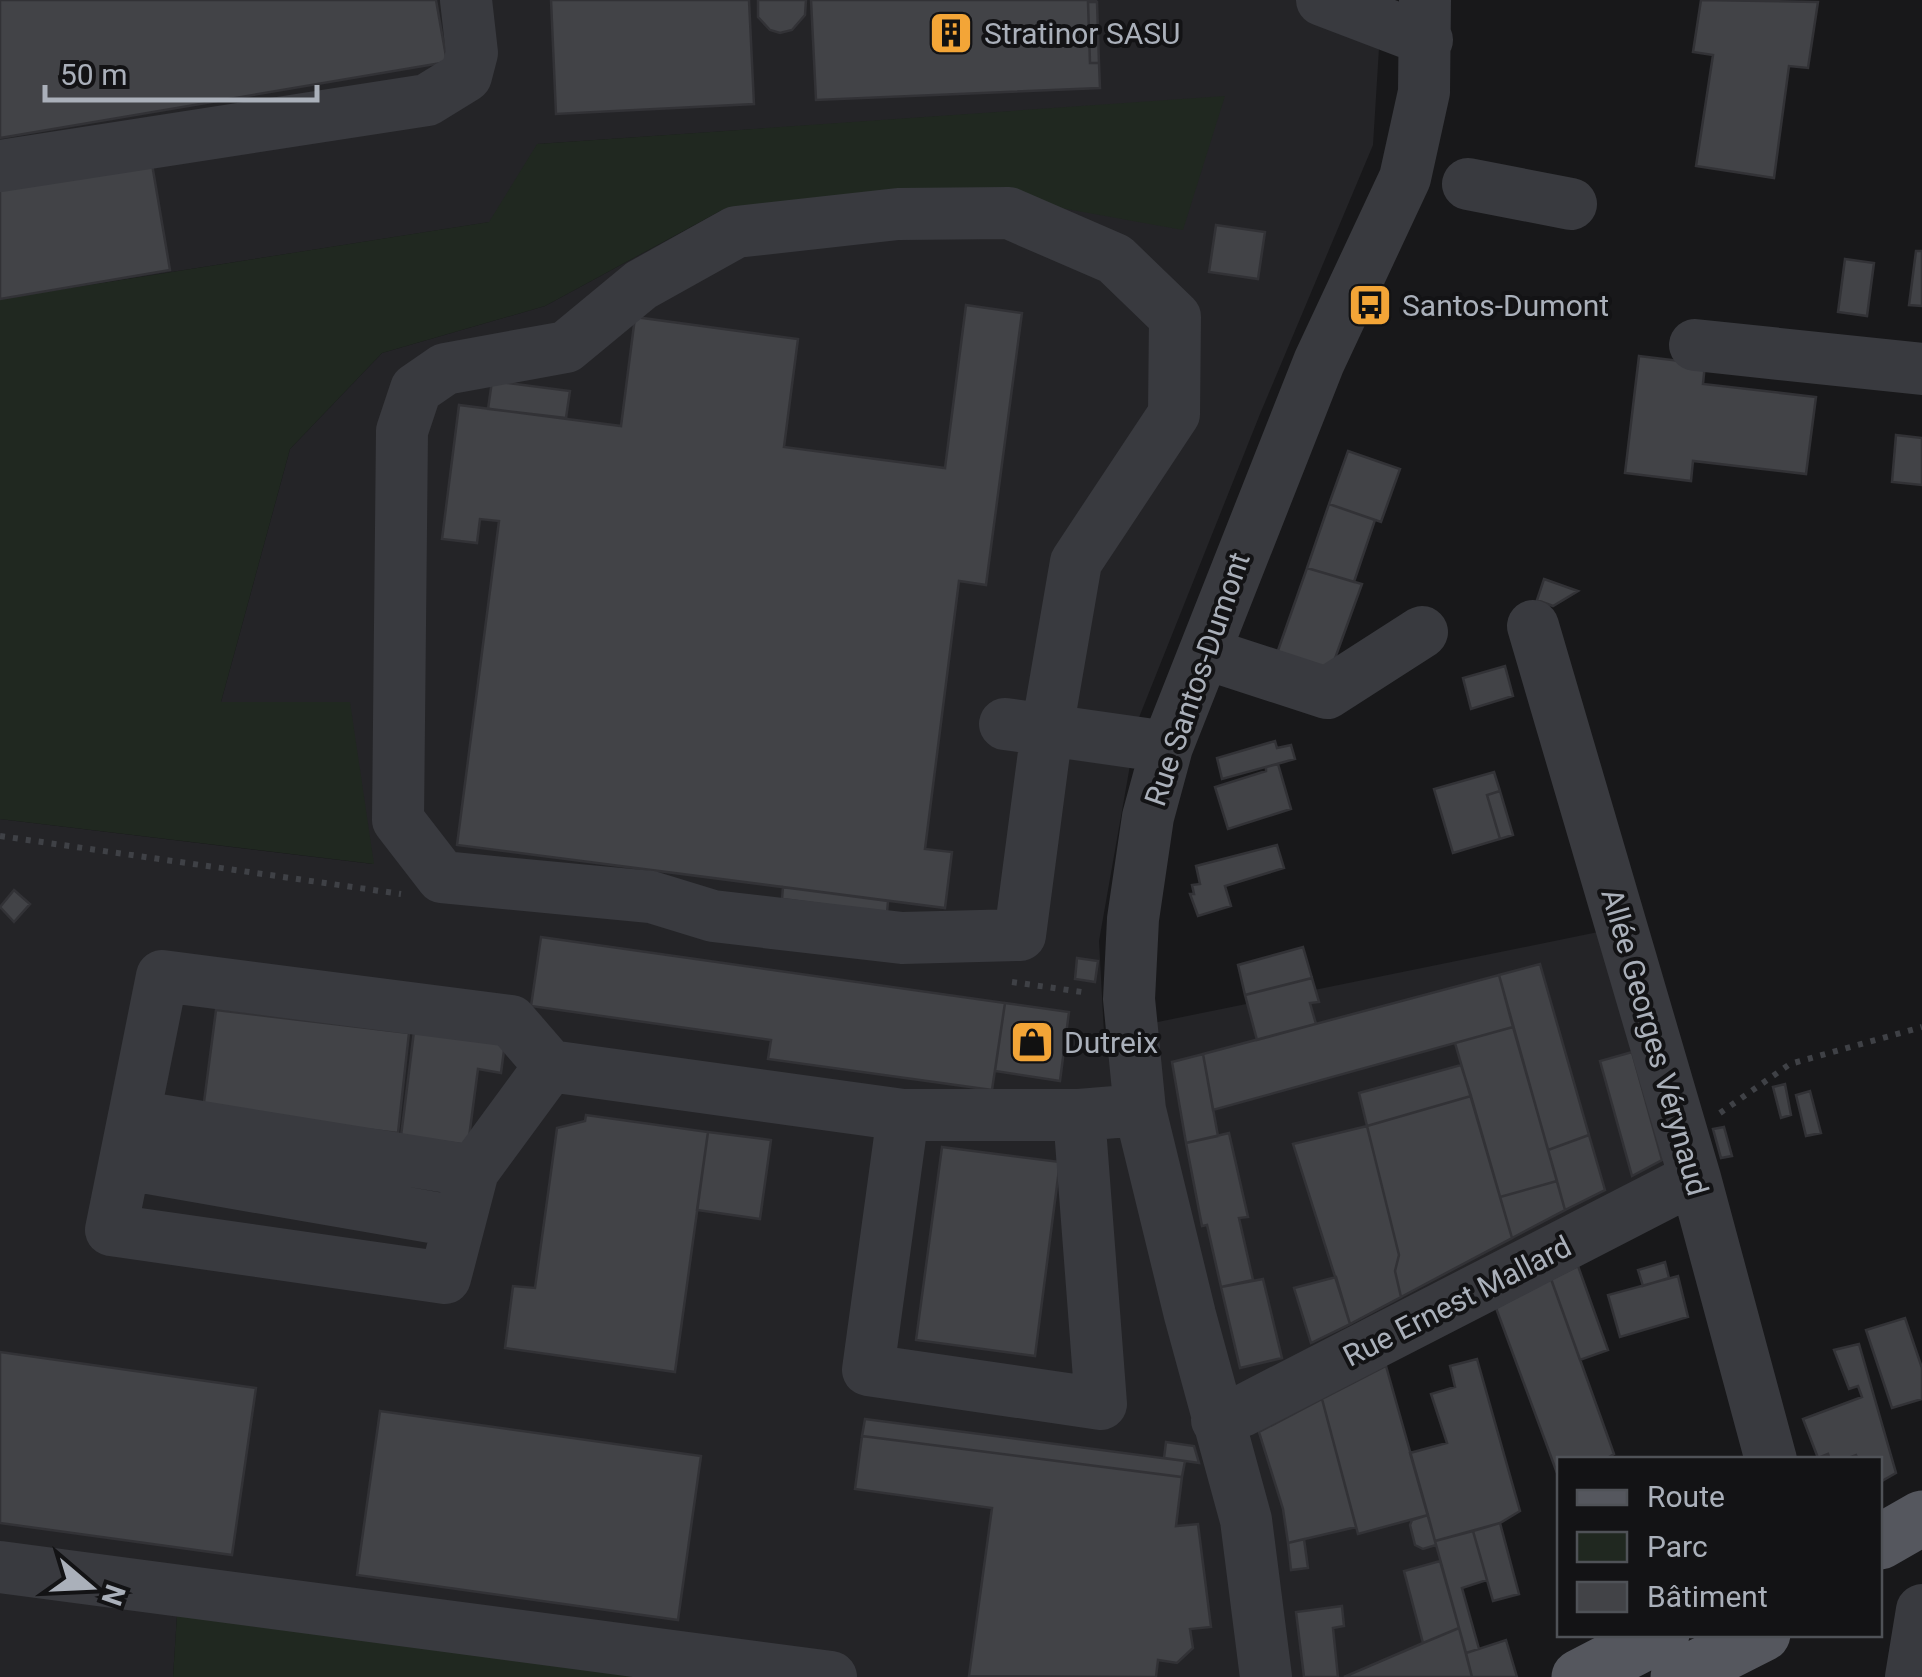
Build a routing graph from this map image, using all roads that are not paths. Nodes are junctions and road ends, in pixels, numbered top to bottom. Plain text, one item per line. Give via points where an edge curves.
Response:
1 (466, 0) edge
2 (1322, 0) edge
3 (1426, 20) edge
4 (0, 166) edge
5 (1468, 184) dead end
6 (1571, 204) dead end
7 (1694, 345) dead end
8 (1908, 368) edge
9 (1533, 626) dead end
10 (1422, 632) dead end
11 (1204, 652) junction
12 (1026, 727) junction
13 (1167, 747) junction
14 (550, 1066) junction
15 (1140, 1110) junction
16 (1079, 1114) junction
17 (902, 1115) junction
18 (130, 1140) junction
19 (1690, 1160) junction
20 (473, 1171) junction
21 (1218, 1420) junction
22 (1770, 1457) edge
23 (0, 1567) edge
24 (1922, 1610) edge
25 (1656, 1637) edge
26 (1757, 1637) edge
27 (1879, 1637) edge
28 (1911, 1675) edge
29 (831, 1677) edge
30 (1266, 1677) edge
31 (1578, 1677) edge
32 (1678, 1677) edge

1 - 4 street via 472,53 466,76 427,100
2 - 3 street
3 - 11 street, Rue Santos-Dumont via 1424,92 1405,178 1319,362
5 - 6 street
7 - 8 street
9 - 19 street, Allée Georges Vérynaud
10 - 11 street via 1327,693
11 - 13 street, Rue Santos-Dumont
12 - 12 street via 1020,935 902,938 713,916 652,898 442,877 398,820 402,431 416,388 445,369 566,347 641,286 736,232 898,214 1009,213 1115,259 1175,318 1174,414 1076,562
12 - 13 street
13 - 15 street, Rue Santos-Dumont via 1148,817 1133,919 1130,999
14 - 17 street
14 - 18 street via 511,1022 162,976
14 - 20 street
15 - 16 street
15 - 21 street, Rue Santos-Dumont
16 - 17 street
16 - 17 street via 1101,1404 868,1370
18 - 20 street
18 - 20 street via 111,1230 445,1278
19 - 21 street, Rue Ernest Mallard
19 - 22 street, Allée Georges Vérynaud
21 - 30 street, Rue Santos-Dumont via 1246,1520
23 - 29 street
24 - 28 street
25 - 31 main road
26 - 32 main road
27 - 28 street

